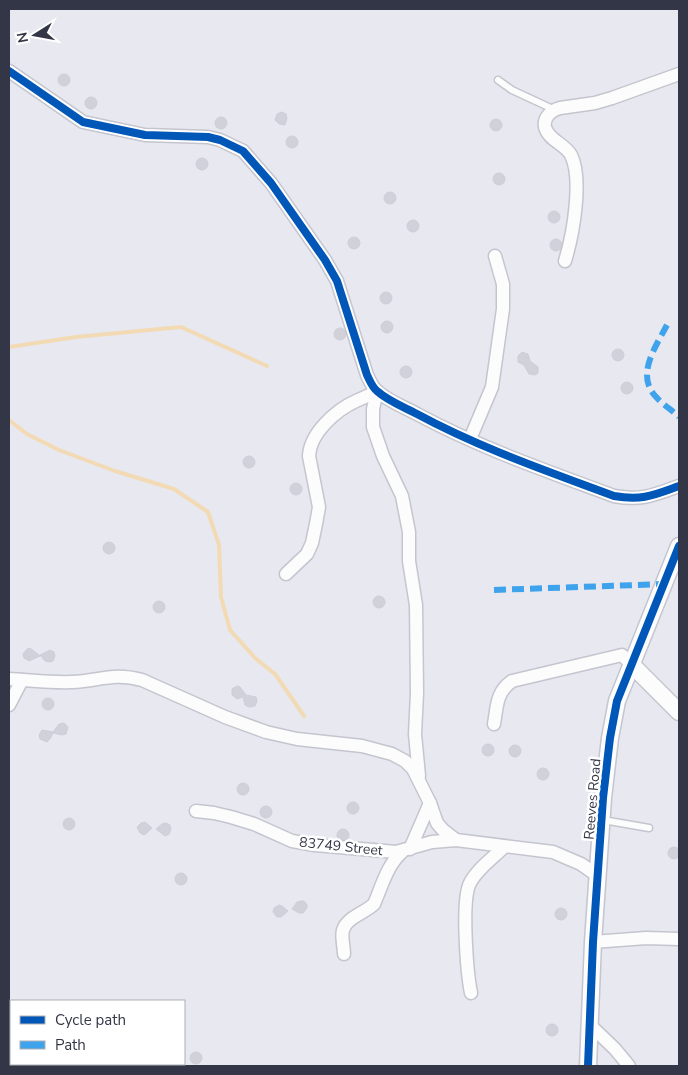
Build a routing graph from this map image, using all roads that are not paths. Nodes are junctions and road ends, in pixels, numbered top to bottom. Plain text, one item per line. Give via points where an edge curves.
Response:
1 (9, 71) edge
2 (679, 74) edge
3 (498, 80) dead end
4 (555, 110) junction
5 (495, 256) dead end
6 (565, 260) dead end
7 (377, 391) junction
8 (470, 439) junction
9 (677, 489) edge
10 (679, 546) edge
11 (286, 574) dead end
12 (627, 659) junction
13 (9, 679) edge
14 (22, 680) junction
15 (9, 705) edge
16 (679, 712) edge
17 (494, 724) dead end
18 (419, 777) junction
19 (430, 803) junction
20 (196, 811) dead end
21 (602, 820) junction
22 (649, 828) dead end
23 (456, 840) junction
24 (504, 847) junction
25 (406, 850) junction
26 (598, 876) junction
27 (679, 939) edge
28 (592, 942) junction
29 (344, 954) dead end
30 (471, 993) dead end
31 (590, 1025) junction
32 (588, 1066) edge
33 (629, 1066) edge

1 - 7 street via 83,122 145,135 208,137 243,151 271,183 337,281 367,375
2 - 4 street via 612,98
3 - 4 lane
4 - 6 street via 548,116 546,129 570,154 578,183 574,222
5 - 8 street via 503,284 503,301 492,387
7 - 8 street via 435,424
7 - 11 street via 347,406 313,439 309,456 319,507 316,524 307,554
7 - 18 street via 373,427 402,496 410,532 409,561 416,605 415,734
8 - 9 street via 521,462 614,496 639,499
10 - 12 street, Reeves Road
12 - 16 street
12 - 17 street via 512,681 498,696
12 - 21 street, Reeves Road via 610,738
13 - 14 street
14 - 15 street
14 - 18 street via 70,682 129,677 142,680 266,732 380,750 404,761
18 - 19 street
19 - 23 street via 437,823
19 - 25 street
20 - 25 street, 83749 Street via 244,821 298,842
21 - 22 lane
21 - 26 street, Reeves Road
23 - 24 street, 83749 Street
23 - 25 street, 83749 Street via 432,842
24 - 26 street, 83749 Street via 553,852 581,864
24 - 30 street via 474,876 466,893 467,975
25 - 29 street, 83749 Street via 395,857 370,909 347,923 343,931
26 - 28 street, Reeves Road
27 - 28 street
28 - 31 street, Reeves Road
31 - 32 street, Reeves Road
31 - 33 street

